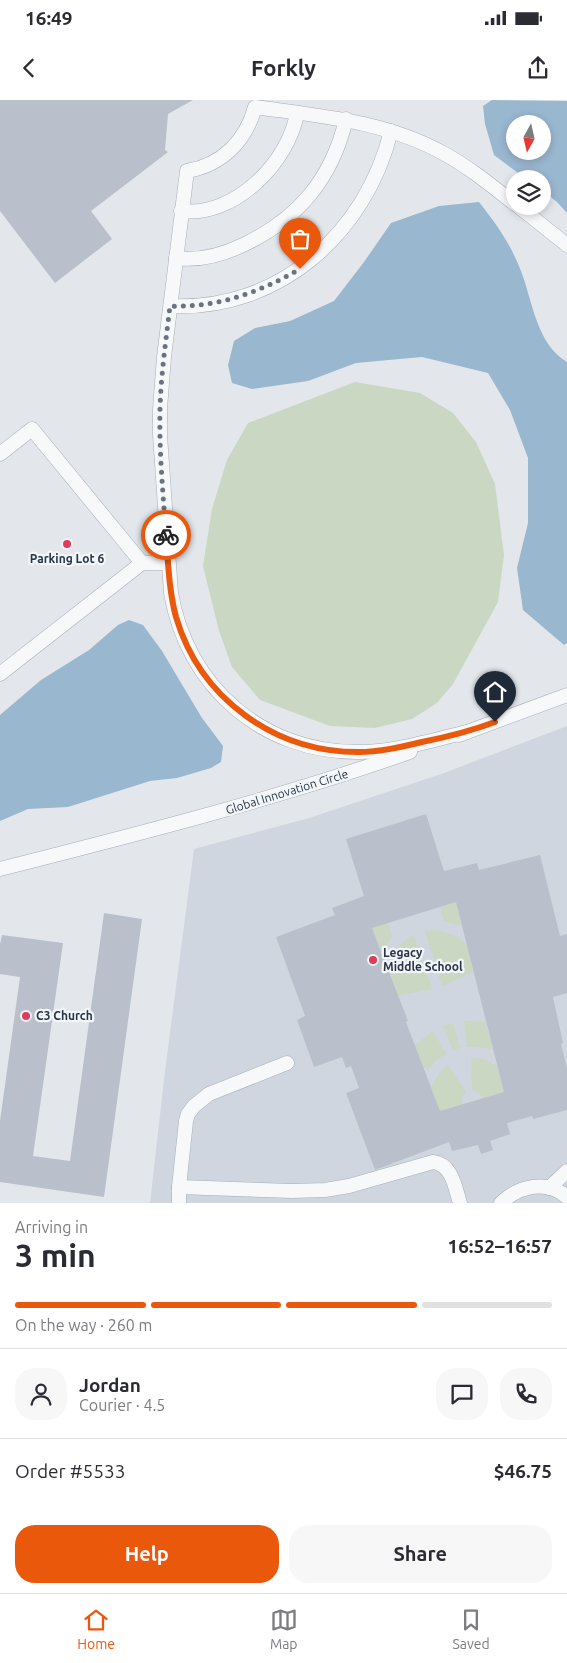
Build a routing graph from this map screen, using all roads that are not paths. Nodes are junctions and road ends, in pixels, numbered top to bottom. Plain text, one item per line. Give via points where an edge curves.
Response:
1 (297, 113) junction
2 (346, 119) junction
3 (391, 131) junction
4 (506, 197) edge
5 (181, 211) junction
6 (529, 215) edge
7 (567, 245) edge
8 (176, 258) junction
9 (170, 306) junction
10 (0, 454) edge
11 (142, 563) junction
12 (168, 563) junction
13 (0, 674) edge
14 (567, 695) edge
15 (467, 732) junction
16 (0, 869) edge
17 (286, 1063) dead end
18 (567, 1171) edge
19 (179, 1188) junction
20 (549, 1188) junction
21 (567, 1197) edge
22 (179, 1203) edge
23 (460, 1203) edge
24 (501, 1203) edge
25 (554, 1203) edge

1 - 2 lane
1 - 5 lane via 282,153 254,184 222,204 197,211
1 - 5 lane via 255,108 246,130 231,151 211,164 187,171
2 - 3 lane
2 - 8 lane via 338,148 325,173 290,216 261,236 228,251 200,258
3 - 4 lane via 453,158
3 - 9 lane via 382,162 363,201 338,235 311,261 285,278 252,293 199,305
5 - 8 lane
6 - 7 lane
8 - 9 lane
9 - 12 lane via 160,409
10 - 11 lane via 32,430
11 - 12 lane
11 - 13 lane
12 - 15 lane via 176,616 196,663 225,699 267,730 314,748 359,752 386,750
14 - 15 lane, Global Innovation Circle
15 - 16 lane, Global Innovation Circle via 299,790
17 - 19 lane via 209,1094 194,1106 186,1121
18 - 20 lane
19 - 22 lane
19 - 23 lane via 325,1190 433,1162 448,1170
20 - 21 lane
20 - 24 lane via 525,1188
20 - 25 lane

